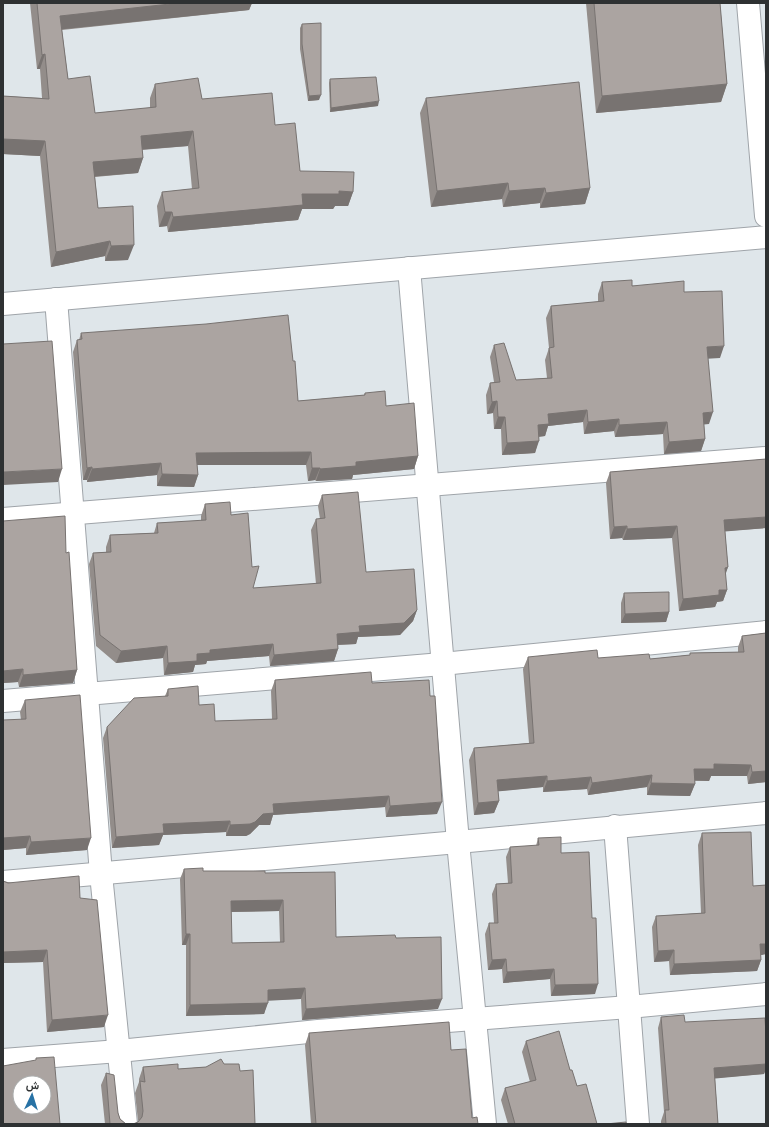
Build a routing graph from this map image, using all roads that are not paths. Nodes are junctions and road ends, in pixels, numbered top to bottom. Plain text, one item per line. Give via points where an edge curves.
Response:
1 (748, 3) edge
2 (766, 216) edge
3 (766, 237) edge
4 (409, 268) junction
5 (56, 299) junction
6 (3, 304) edge
7 (766, 458) edge
8 (428, 484) junction
9 (72, 513) junction
10 (3, 519) edge
11 (766, 632) edge
12 (442, 664) junction
13 (87, 694) junction
14 (3, 701) edge
15 (766, 813) edge
16 (615, 826) junction
17 (458, 842) junction
18 (100, 874) junction
19 (3, 882) edge
20 (766, 994) edge
21 (629, 1007) junction
22 (475, 1018) junction
23 (119, 1051) junction
24 (3, 1060) edge
25 (126, 1124) edge
26 (485, 1124) edge
27 (638, 1124) edge

1 - 2 street
3 - 4 street
4 - 5 street
4 - 8 street
5 - 6 street
5 - 9 street
7 - 8 street
8 - 9 street
8 - 12 street
9 - 10 street
9 - 13 street
11 - 12 street
12 - 13 street
12 - 17 street
13 - 14 street
13 - 18 street
15 - 16 street
16 - 17 street
16 - 21 street
17 - 18 street
17 - 22 street
18 - 19 street
18 - 23 street
20 - 21 street
21 - 22 street
21 - 27 street
22 - 23 street
22 - 26 street
23 - 24 street
23 - 25 street

